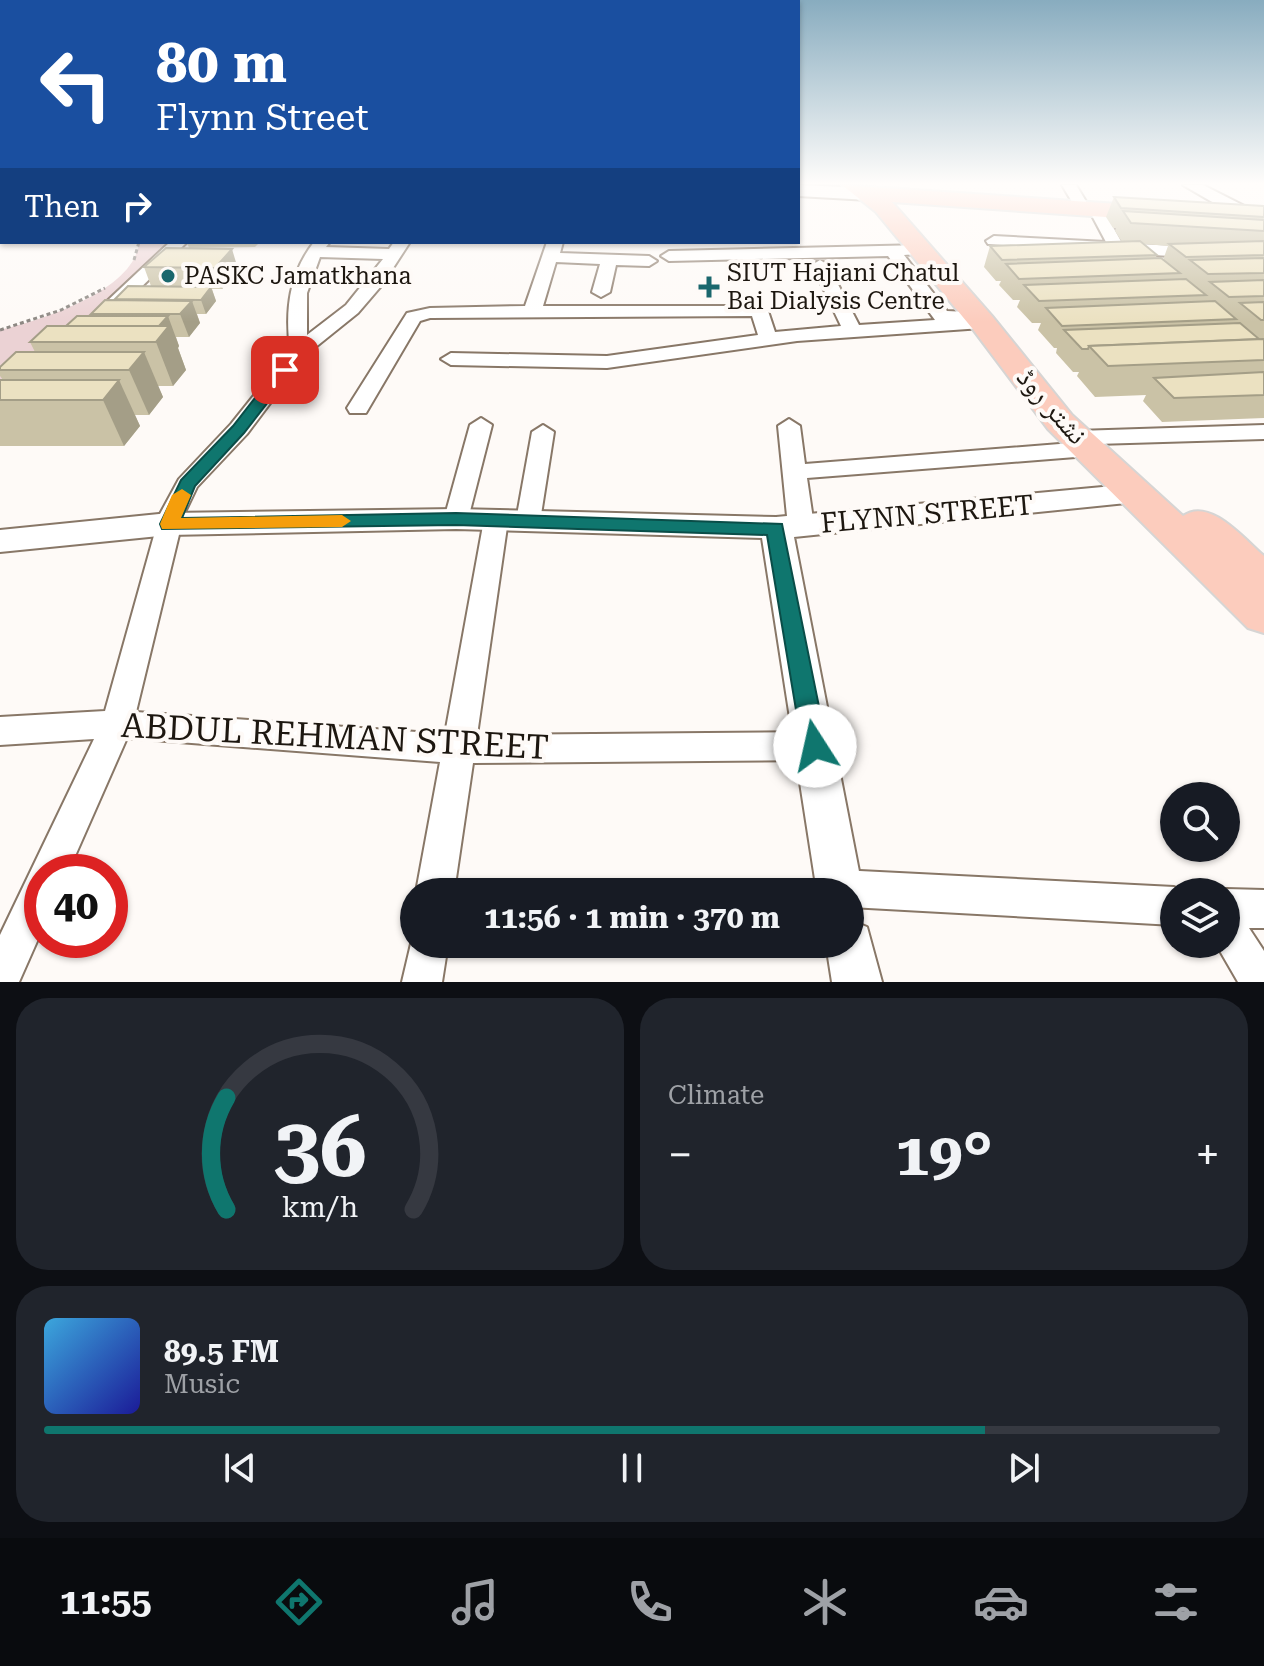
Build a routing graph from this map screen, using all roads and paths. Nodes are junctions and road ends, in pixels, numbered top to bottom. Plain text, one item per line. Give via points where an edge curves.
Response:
1 (895, 231) edge
2 (905, 231) edge
3 (1105, 231) edge
4 (994, 241) dead end
5 (139, 244) edge
6 (177, 244) edge
7 (318, 247) edge
8 (398, 248) edge
9 (1117, 248) junction
10 (552, 250) edge
11 (908, 251) junction
12 (669, 256) dead end
13 (1264, 256) edge
14 (609, 259) junction
15 (649, 261) dead end
16 (131, 265) dead end
17 (820, 265) dead end
18 (1141, 267) edge
19 (112, 283) dead end
20 (601, 292) dead end
21 (532, 311) junction
22 (99, 318) edge
23 (979, 318) junction
24 (0, 330) edge
25 (853, 331) junction
26 (768, 338) junction
27 (300, 350) junction
28 (451, 359) dead end
29 (358, 408) dead end
30 (481, 425) dead end
31 (789, 426) dead end
32 (543, 432) dead end
33 (1264, 432) edge
34 (1088, 442) junction
35 (795, 472) junction
36 (1135, 494) junction
37 (456, 519) junction
38 (496, 520) junction
39 (528, 521) junction
40 (169, 524) junction
41 (788, 527) junction
42 (0, 541) edge
43 (1264, 579) edge
44 (1264, 616) edge
45 (117, 724) junction
46 (0, 731) edge
47 (815, 746) junction
48 (457, 749) junction
49 (57, 854) edge
50 (437, 878) edge
51 (838, 878) edge
52 (864, 891) edge
53 (1160, 905) edge
54 (1240, 908) edge
55 (1264, 909) edge
56 (24, 926) edge
57 (1240, 948) edge
58 (426, 958) edge
59 (853, 958) edge
60 (0, 979) edge
61 (422, 982) edge
62 (857, 982) edge
63 (1260, 982) edge

1 - 11 main road, نشتر روڈ
2 - 34 main road, نشتر روڈ
3 - 9 street
4 - 9 street
5 - 16 path
6 - 22 street
7 - 8 street
7 - 27 street via 307,259 297,296
8 - 27 street via 352,309
9 - 13 street
9 - 18 street
10 - 14 street
10 - 21 street
11 - 12 street
11 - 23 main road, نشتر روڈ
14 - 15 street
14 - 20 street
17 - 25 street
19 - 24 path via 61,310
21 - 26 street via 759,311
21 - 29 street via 413,317
23 - 25 street
23 - 34 main road, نشتر روڈ via 1060,422
25 - 26 street
26 - 28 street via 607,362
27 - 40 street via 239,429 187,484
30 - 37 street
31 - 35 street
32 - 39 street
33 - 34 street
34 - 35 street
34 - 36 main road, نشتر روڈ
34 - 43 main road, نشتر روڈ
35 - 41 street
36 - 41 street, FLYNN STREET
36 - 44 main road, نشتر روڈ
37 - 38 street, FLYNN STREET
37 - 40 street, FLYNN STREET
38 - 39 street, FLYNN STREET
38 - 48 street
39 - 41 street, FLYNN STREET
40 - 42 street, FLYNN STREET
40 - 45 street
41 - 47 street
45 - 46 street, ABDUL REHMAN STREET
45 - 48 street, ABDUL REHMAN STREET
45 - 49 street
47 - 48 street, ABDUL REHMAN STREET
47 - 51 street
48 - 50 street
52 - 53 street
54 - 55 street
56 - 60 street
57 - 63 street
58 - 61 street
59 - 62 street

